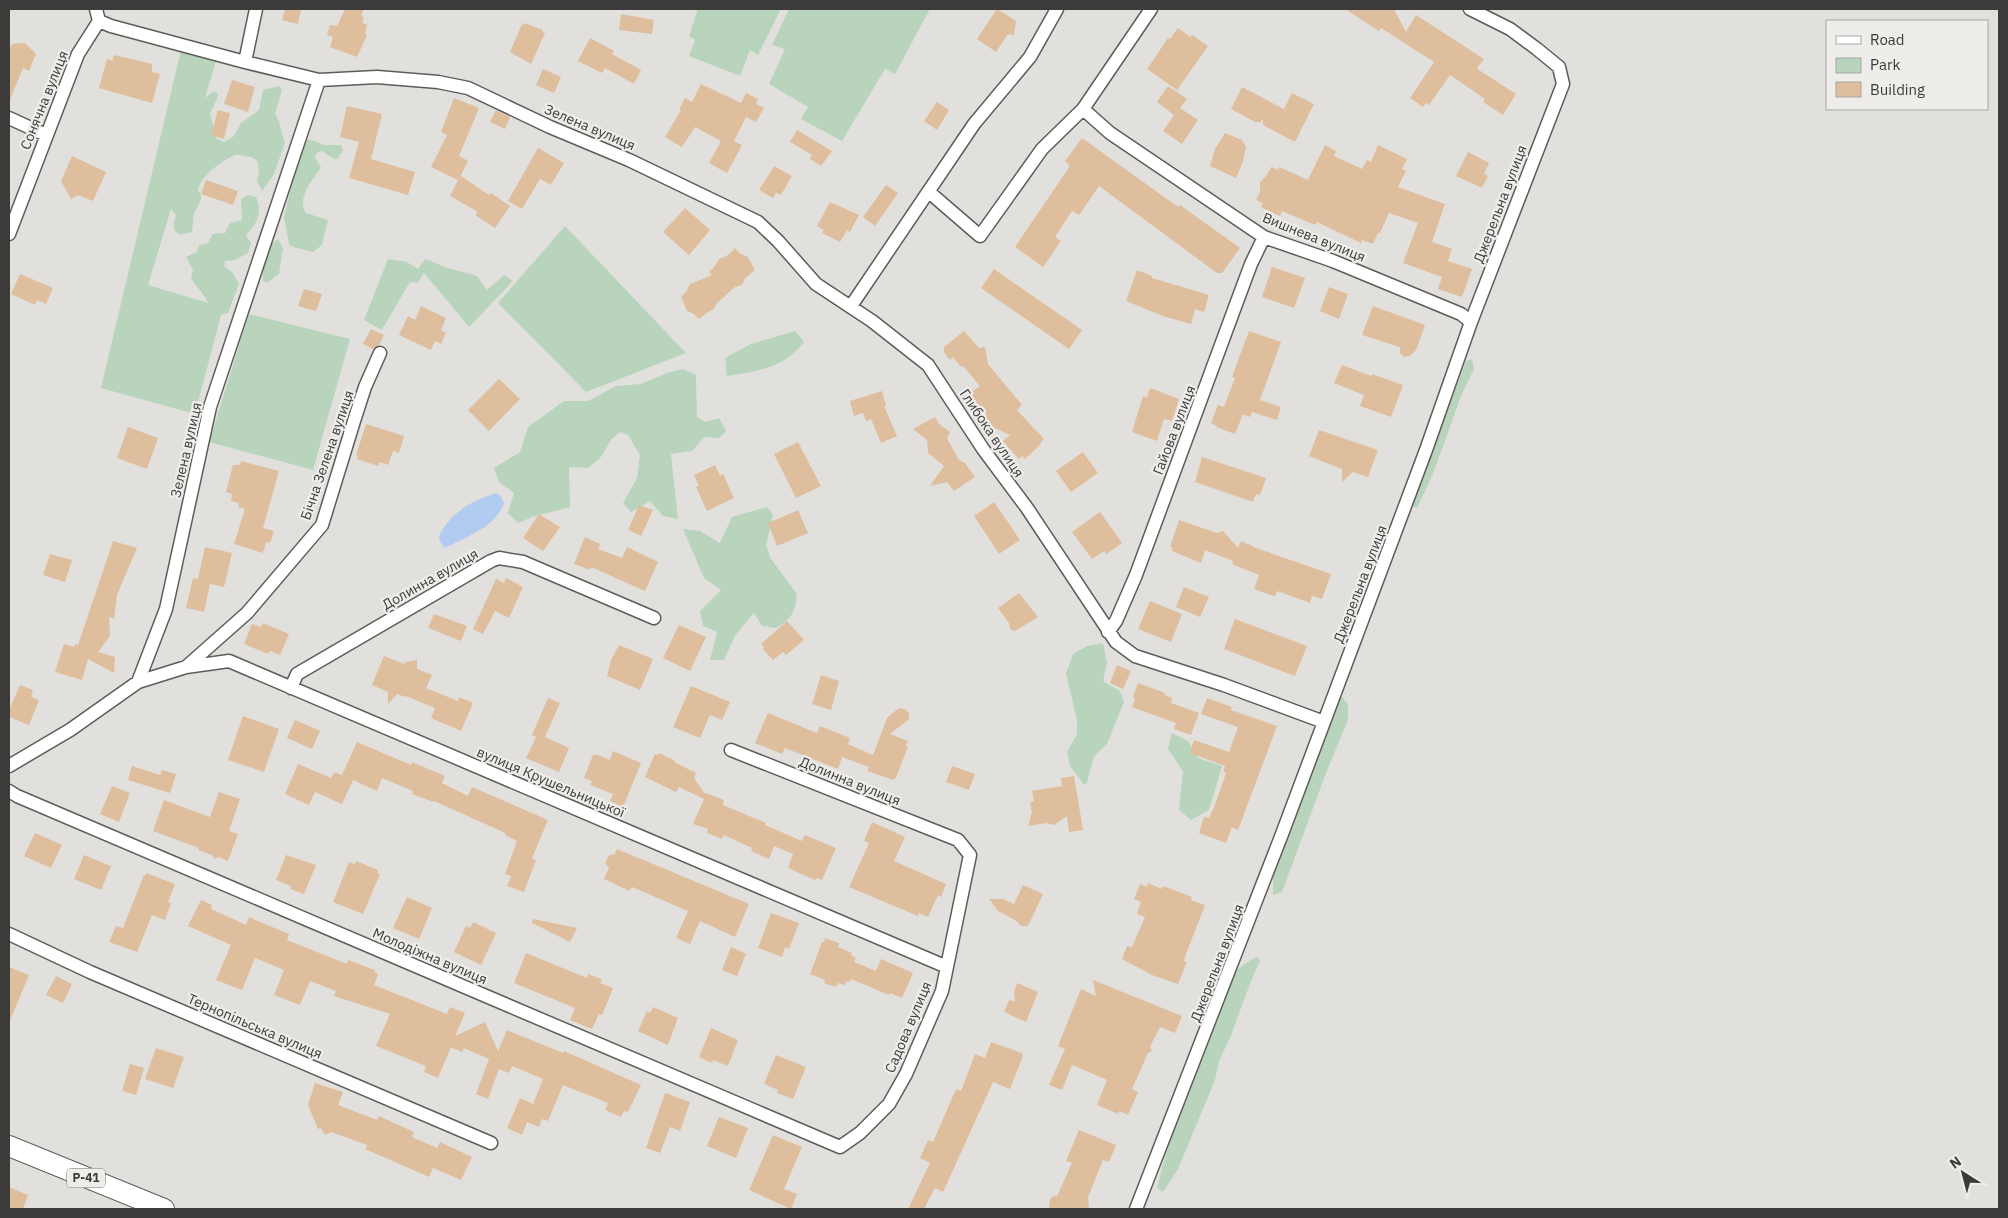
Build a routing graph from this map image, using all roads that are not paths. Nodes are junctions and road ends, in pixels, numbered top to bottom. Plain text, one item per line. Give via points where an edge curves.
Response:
1 (256, 9) edge
2 (1057, 9) edge
3 (1151, 9) edge
4 (1470, 9) edge
5 (98, 15) edge
6 (245, 62) junction
7 (319, 80) junction
8 (1083, 109) junction
9 (9, 118) edge
10 (46, 135) junction
11 (929, 192) junction
12 (9, 234) edge
13 (1264, 237) junction
14 (816, 284) joint
15 (851, 306) junction
16 (1471, 322) junction
17 (380, 353) dead end
18 (654, 618) dead end
19 (1108, 632) junction
20 (186, 667) junction
21 (138, 682) junction
22 (291, 688) junction
23 (1324, 722) junction
24 (731, 750) dead end
25 (9, 766) edge
26 (9, 791) edge
27 (958, 840) joint
28 (9, 934) edge
29 (947, 967) junction
30 (491, 1143) dead end
31 (9, 1146) edge
32 (840, 1147) joint
33 (164, 1209) edge
34 (1136, 1209) edge

1 - 6 street
2 - 11 street via 1030,57 974,124
3 - 8 street
4 - 16 street, Джерельна вулиця via 1510,30 1559,67 1563,84
5 - 6 street, Зелена вулиця via 127,30
5 - 10 street, Сонячна вулиця via 78,54
6 - 7 street, Зелена вулиця
7 - 14 street, Зелена вулиця via 377,77 468,88 758,222
7 - 21 street, Зелена вулиця via 210,407 166,609
8 - 11 street via 1042,149 980,236
8 - 13 street, Вишнева вулиця via 1110,133
9 - 10 street
10 - 12 street, Сонячна вулиця
11 - 15 street
13 - 16 street, Вишнева вулиця via 1333,261 1460,314
13 - 19 street, Гайова вулиця via 1234,307 1136,575
14 - 15 street, Глибока вулиця
15 - 19 street, Глибока вулиця via 928,365
16 - 23 street, Джерельна вулиця
17 - 20 street, Бічна Зелена вулиця via 354,421 322,525 246,613
18 - 22 street, Долинна вулиця via 523,562 499,558 298,674
19 - 23 street, Глибока вулиця via 1135,656
20 - 21 street, вулиця Крушельницької
20 - 22 street, вулиця Крушельницької via 230,661
21 - 25 street via 70,730
22 - 29 street, вулиця Крушельницької
23 - 34 street, Джерельна вулиця
24 - 27 street, Долинна вулиця
26 - 32 street, Молодіжна вулиця
27 - 29 street, Садова вулиця via 970,855
28 - 30 street, Тернопільська вулиця via 90,972
29 - 32 street, Садова вулиця via 942,991 906,1074 889,1104 860,1133
31 - 33 main road, Р-41

